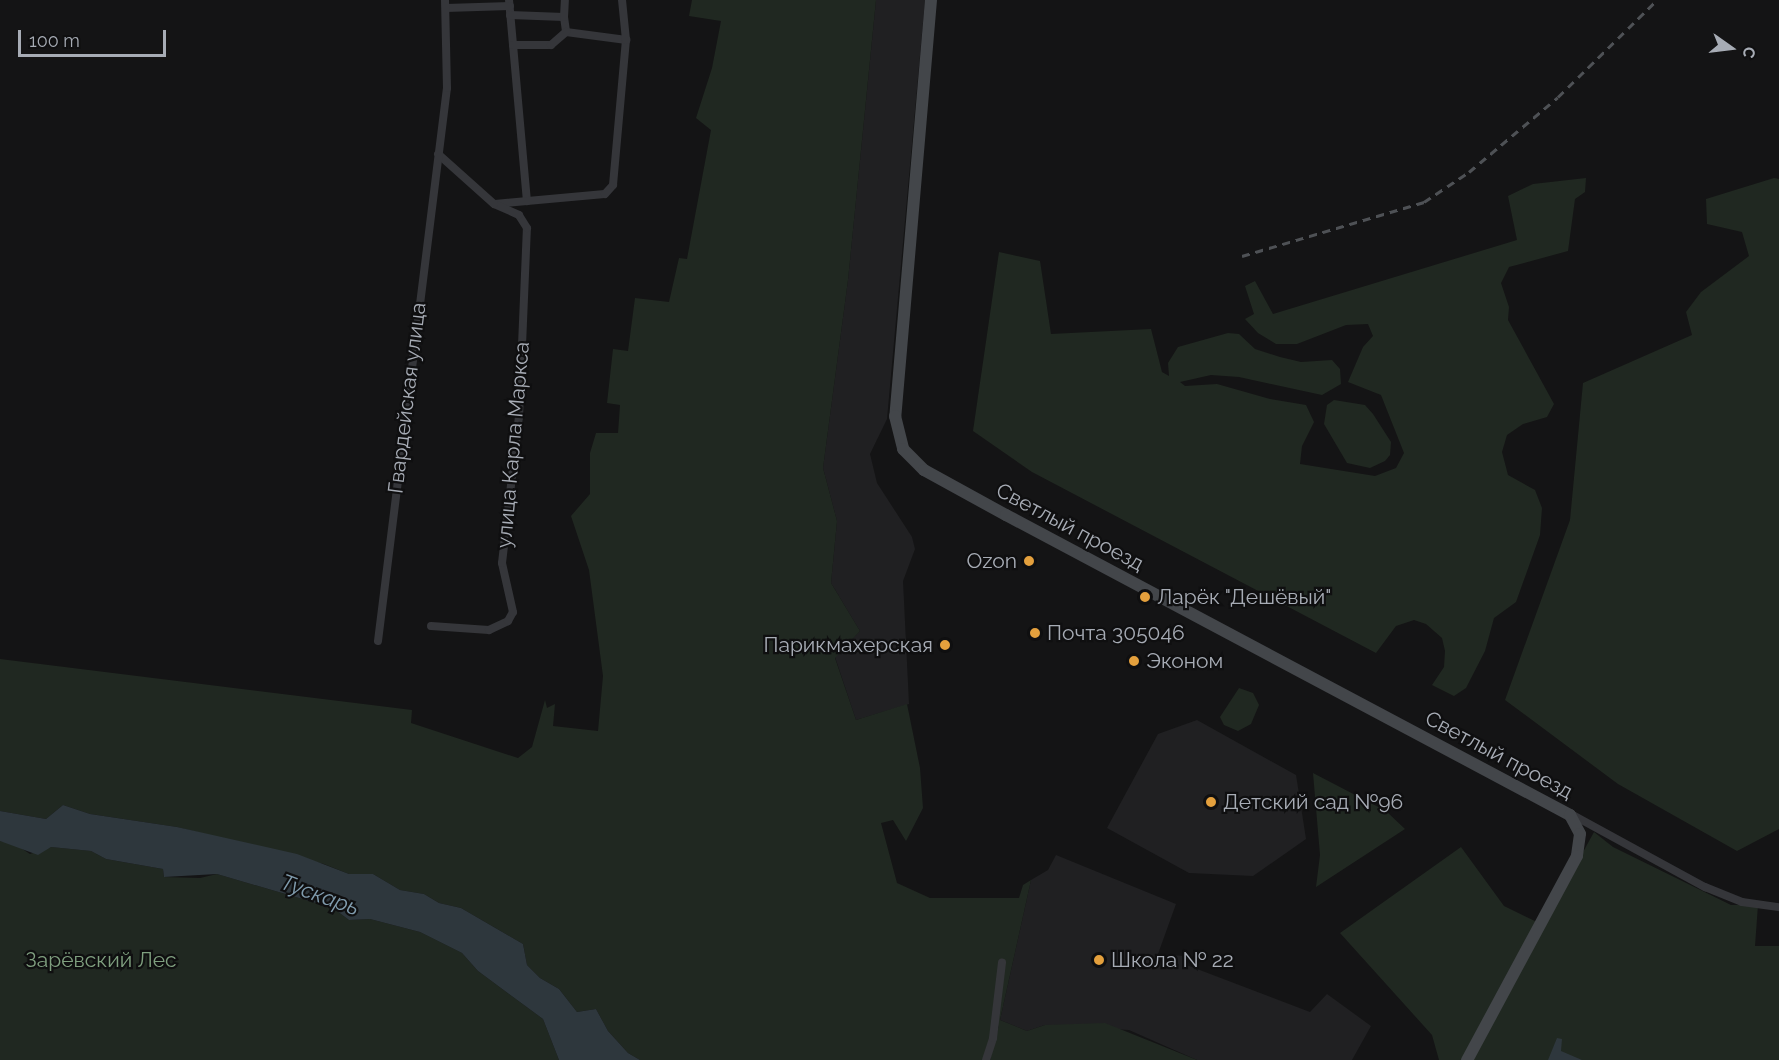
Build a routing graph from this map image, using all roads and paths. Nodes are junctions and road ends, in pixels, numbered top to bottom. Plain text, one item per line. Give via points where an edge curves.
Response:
1 (565, 0) edge
2 (622, 0) edge
3 (931, 0) edge
4 (445, 4) edge
5 (510, 7) edge
6 (564, 17) junction
7 (566, 32) junction
8 (626, 40) junction
9 (513, 45) junction
10 (438, 154) junction
11 (527, 201) junction
12 (494, 204) junction
13 (430, 626) dead end
14 (378, 641) dead end
15 (1561, 809) junction
16 (1779, 907) edge
17 (1002, 963) dead end
18 (986, 1060) edge
19 (1467, 1060) edge

1 - 6 street
2 - 8 street
3 - 15 street, Светлый проезд via 895,416 903,450 924,470 1006,515
4 - 5 street
4 - 10 street via 447,88
5 - 6 street
5 - 9 street
6 - 7 street
7 - 8 street
7 - 9 street via 551,45
8 - 11 street via 614,185 605,194
9 - 11 street
10 - 12 street, улица Карла Маркса
10 - 14 street, Гвардейская улица
11 - 12 street
12 - 13 street, улица Карла Маркса via 519,215 527,228 519,417 502,563 513,612 508,621 489,630
15 - 16 street via 1705,887 1742,902
15 - 19 street, Светлый проезд via 1577,824 1580,845 1576,856
17 - 18 street via 993,1038

